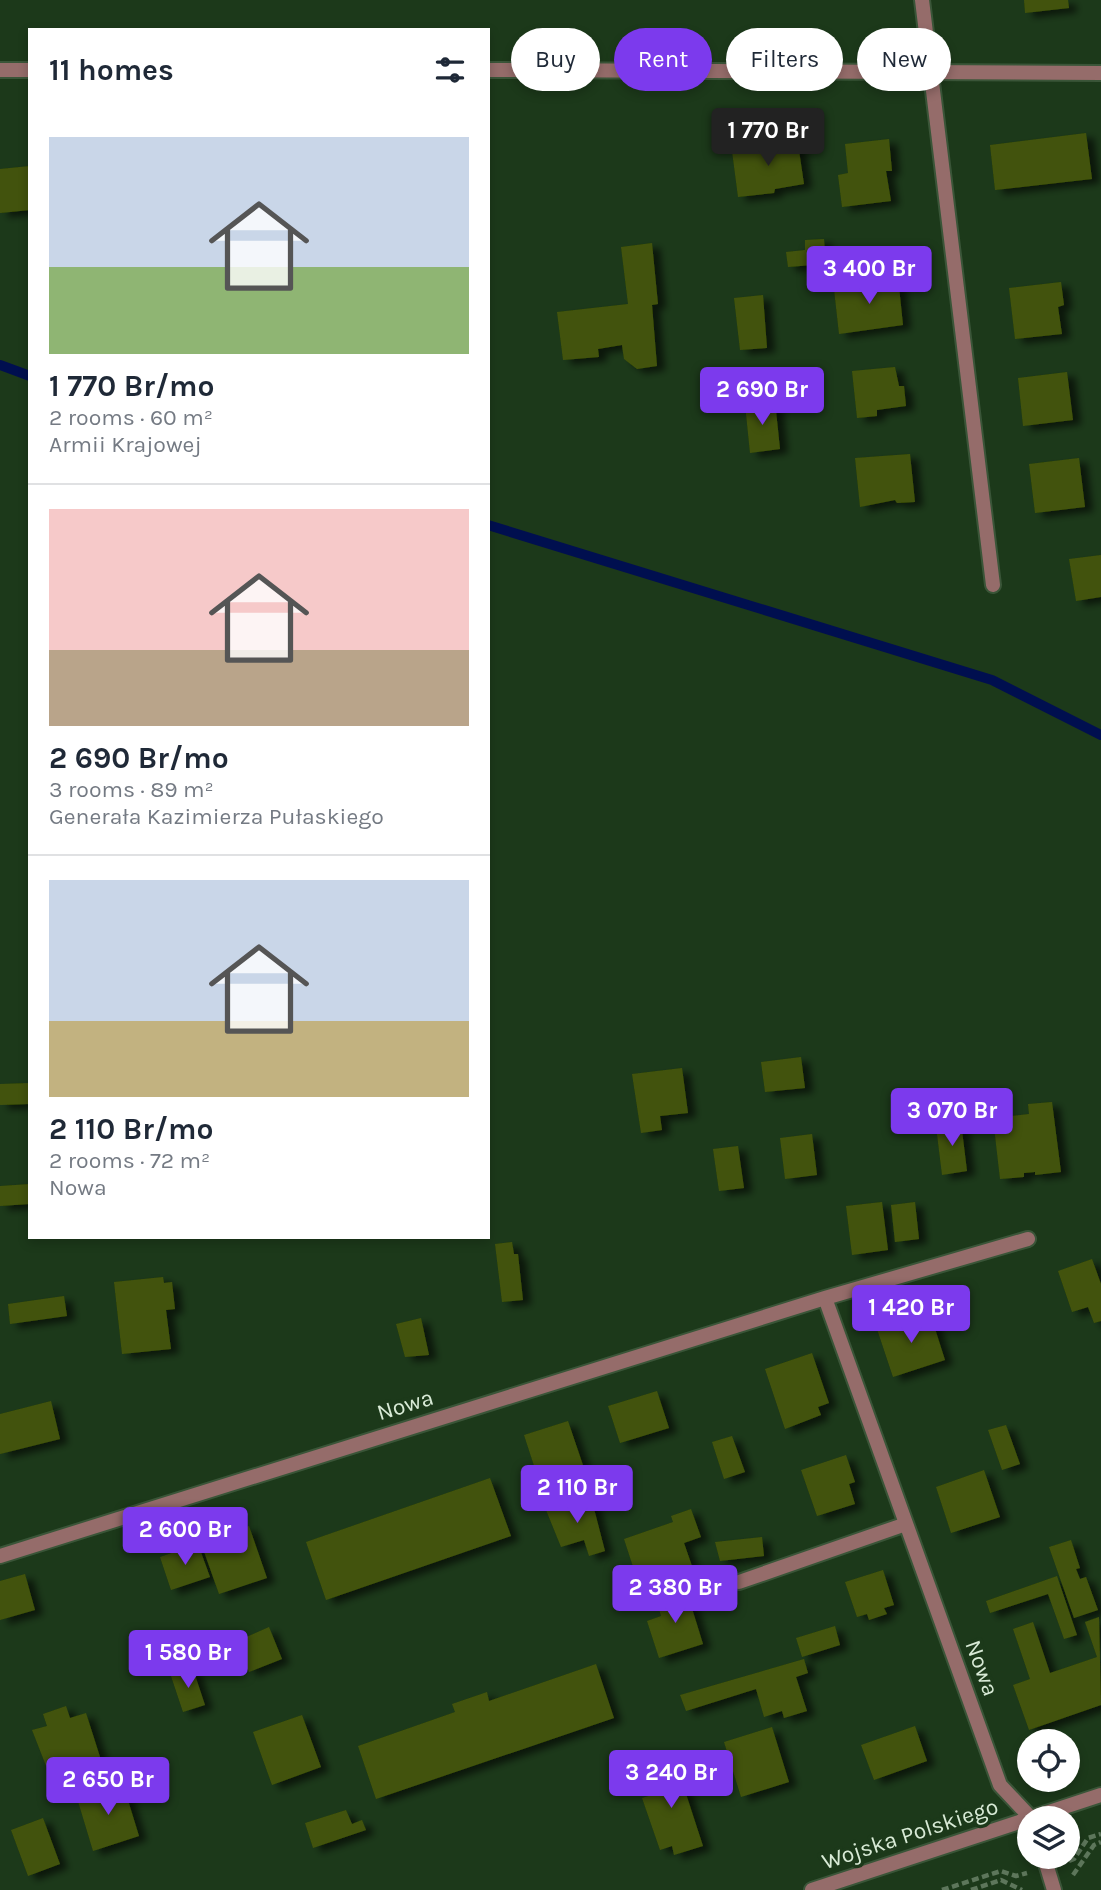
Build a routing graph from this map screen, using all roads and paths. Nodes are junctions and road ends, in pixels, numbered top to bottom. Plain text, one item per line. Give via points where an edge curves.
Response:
1 (922, 0) edge
2 (925, 28) edge
3 (0, 71) edge
4 (28, 71) edge
5 (490, 71) edge
6 (857, 71) edge
7 (951, 71) edge
8 (1101, 73) edge
9 (932, 91) edge
10 (993, 585) dead end
11 (1028, 1239) dead end
12 (824, 1298) junction
13 (906, 1524) junction
14 (0, 1556) edge
15 (739, 1582) dead end
16 (1101, 1795) edge
17 (1020, 1806) edge
18 (1068, 1806) edge
19 (1017, 1823) edge
20 (1048, 1869) edge
21 (812, 1890) edge
22 (971, 1890) edge
23 (1022, 1890) edge
24 (1054, 1890) edge

1 - 2 street
3 - 4 street
5 - 6 street
7 - 8 street
9 - 10 street
11 - 12 street, Nowa
12 - 13 street, Nowa
12 - 14 street, Nowa
13 - 15 street
13 - 17 street, Nowa via 1000,1785
16 - 18 street, Wojska Polskiego
19 - 21 street, Wojska Polskiego
20 - 24 street
22 - 23 path via 1001,1880

